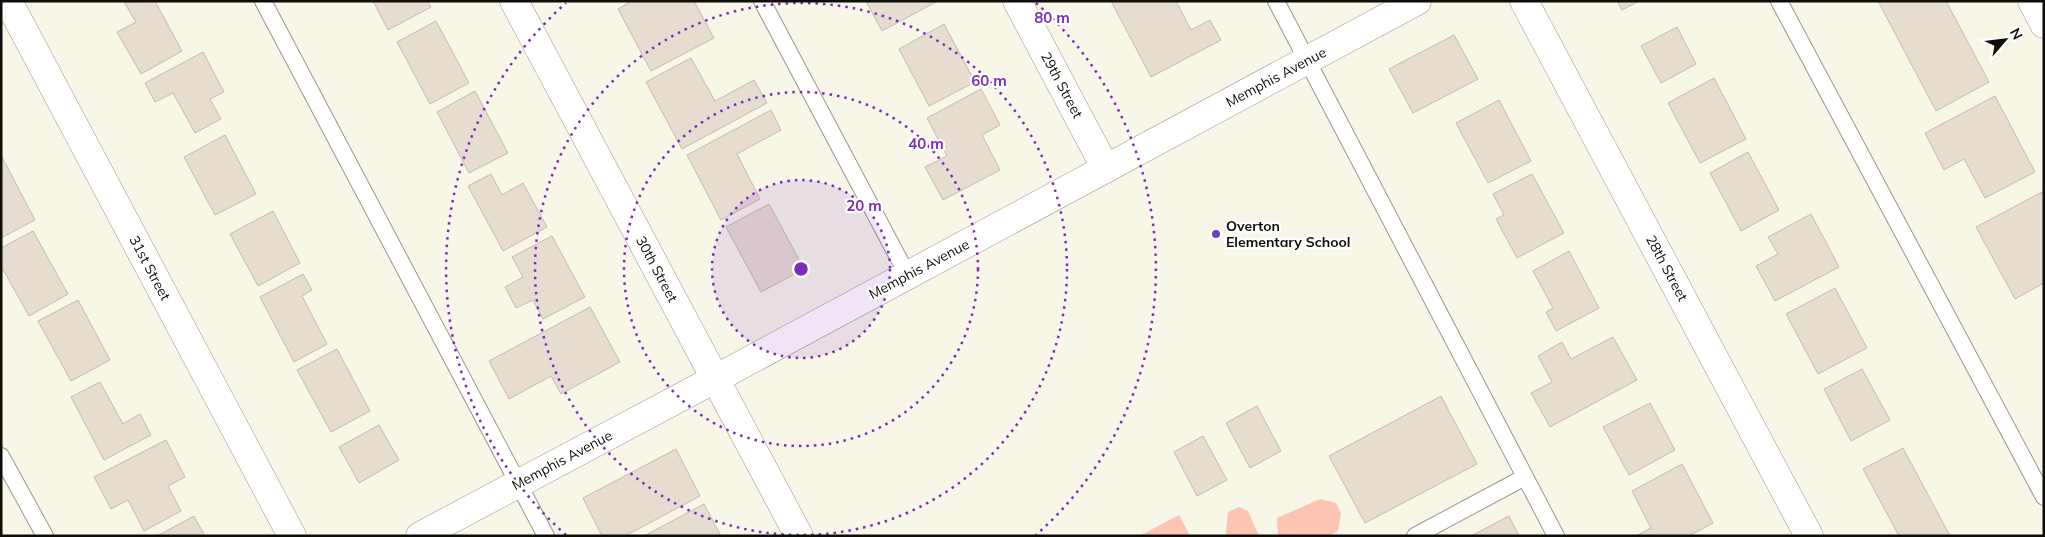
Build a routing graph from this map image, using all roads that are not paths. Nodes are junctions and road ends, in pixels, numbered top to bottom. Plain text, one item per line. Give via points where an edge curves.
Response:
1 (8, 1) edge
2 (263, 1) edge
3 (514, 1) edge
4 (762, 1) edge
5 (1017, 1) edge
6 (1276, 1) edge
7 (1417, 1) edge
8 (1524, 1) edge
9 (1778, 1) edge
10 (2032, 1) edge
11 (2044, 24) edge
12 (1307, 61) junction
13 (1106, 169) junction
14 (908, 276) junction
15 (715, 379) junction
16 (1, 456) edge
17 (1525, 477) junction
18 (518, 484) junction
19 (2044, 497) edge
20 (45, 536) edge
21 (292, 536) edge
22 (420, 536) edge
23 (546, 536) edge
24 (799, 536) edge
25 (1415, 536) edge
26 (1556, 536) edge
27 (1809, 536) edge

1 - 21 street, 31st Street
2 - 18 lane
3 - 15 street, 30th Street
4 - 14 lane
5 - 13 street, 29th Street
6 - 12 lane
7 - 12 street, Memphis Avenue
8 - 27 street, 28th Street
9 - 19 lane
10 - 11 street
12 - 13 street, Memphis Avenue
12 - 17 lane
13 - 14 street, Memphis Avenue
14 - 15 street, Memphis Avenue
15 - 18 street, Memphis Avenue
15 - 24 street, 30th Street
16 - 20 lane
17 - 25 lane
17 - 26 lane
18 - 22 street, Memphis Avenue
18 - 23 lane

